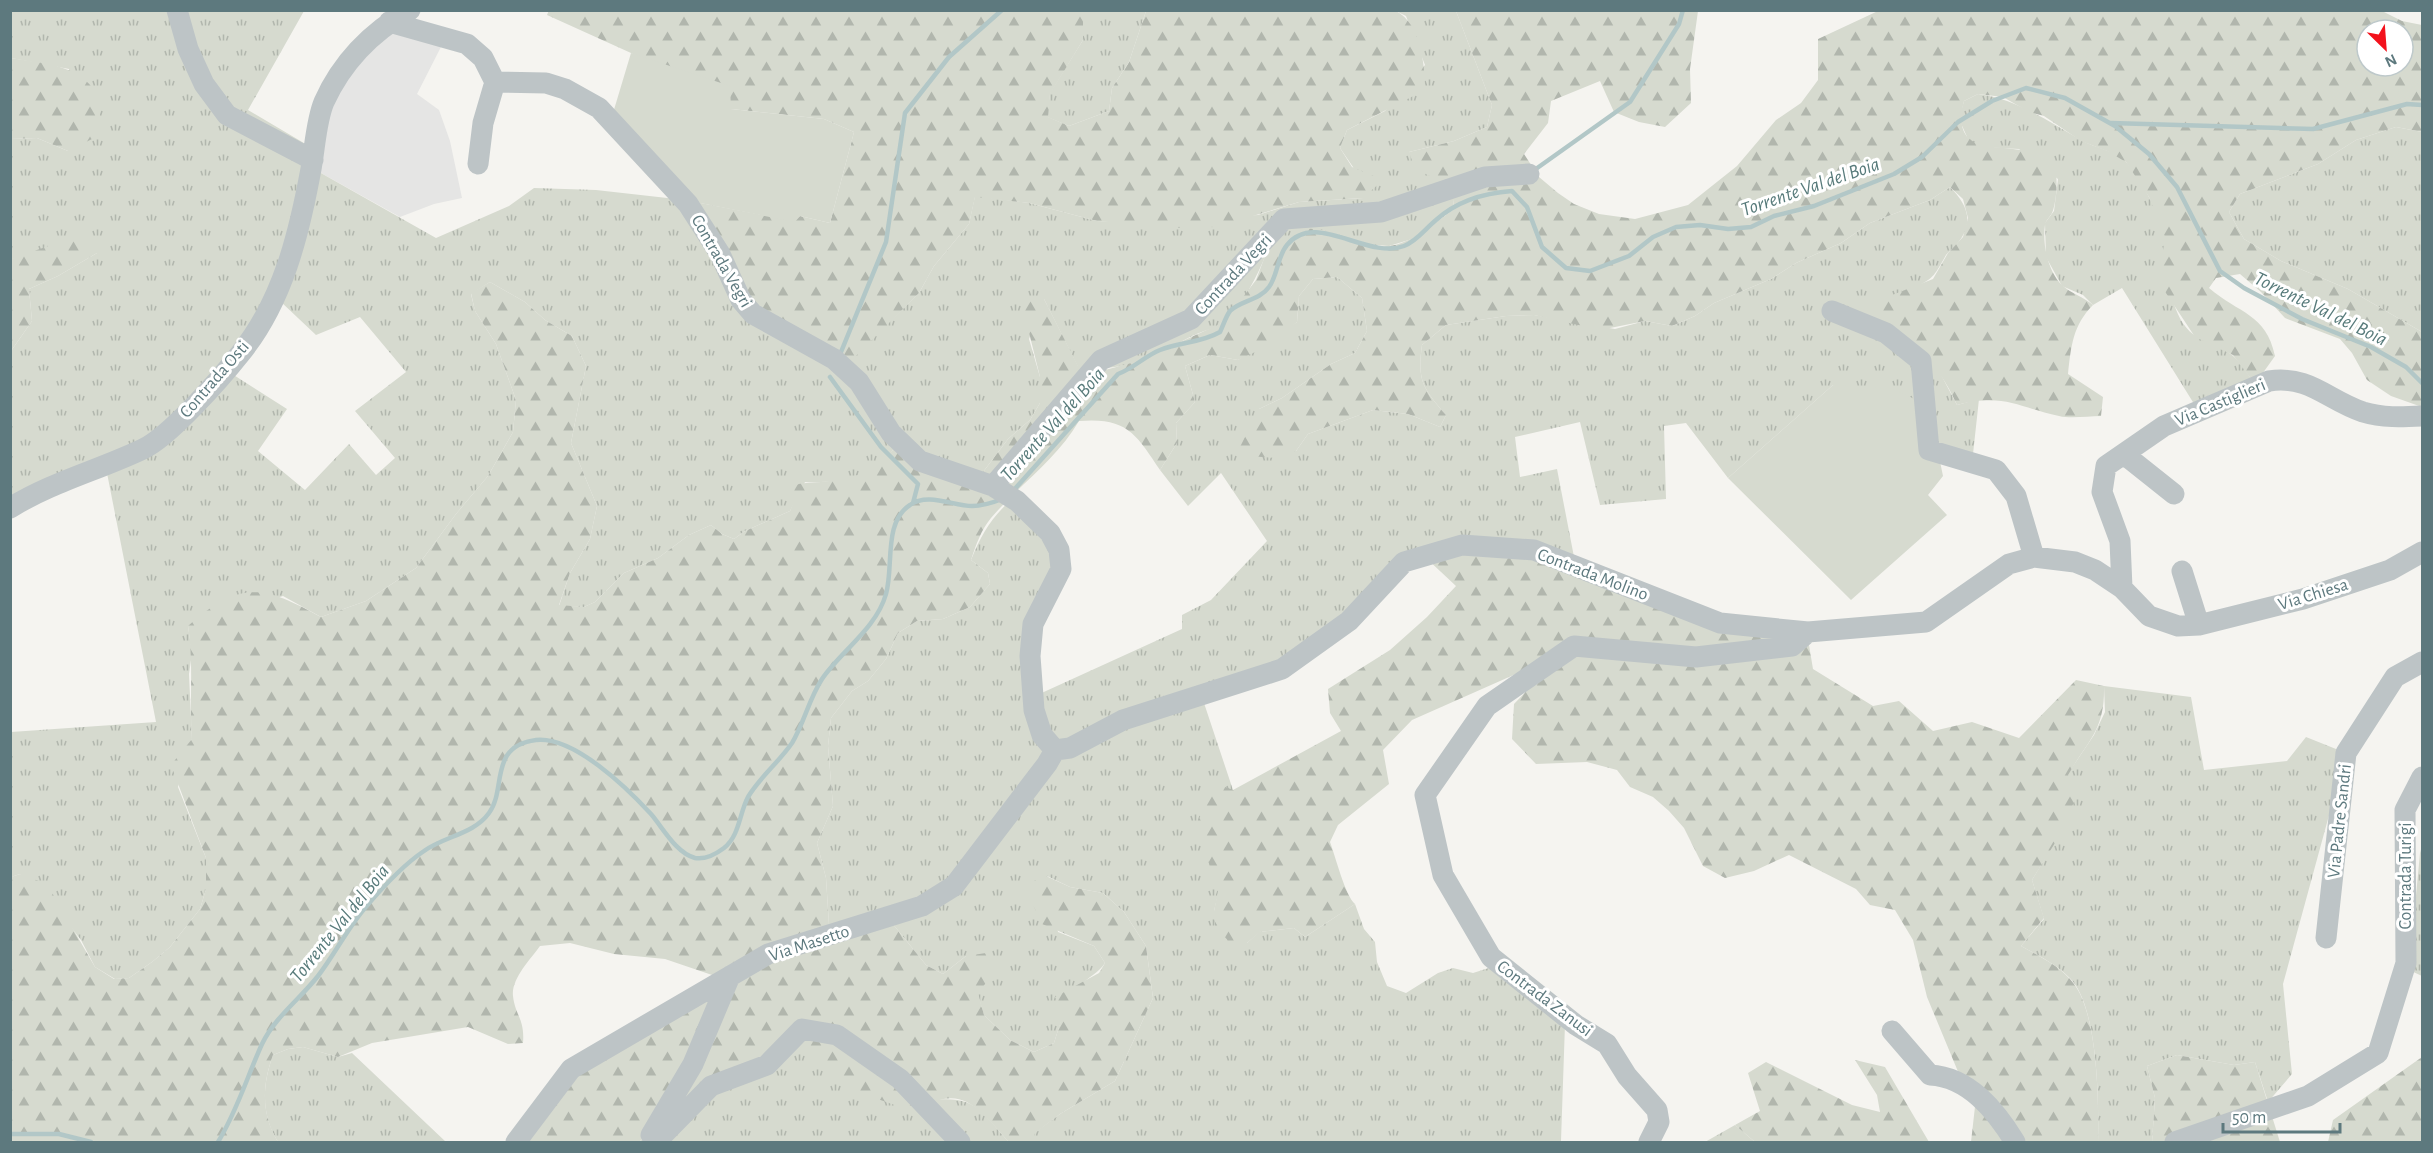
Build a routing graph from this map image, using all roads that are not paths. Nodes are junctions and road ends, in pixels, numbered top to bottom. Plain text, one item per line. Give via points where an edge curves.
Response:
1 (177, 10) edge
2 (410, 10) edge
3 (389, 22) junction
4 (495, 82) junction
5 (313, 160) junction
6 (478, 164) dead end
7 (1529, 174) dead end
8 (1832, 311) dead end
9 (2422, 416) edge
10 (2125, 455) junction
11 (994, 487) junction
12 (2174, 494) dead end
13 (10, 508) edge
14 (2422, 552) edge
15 (2034, 557) junction
16 (2181, 571) dead end
17 (2122, 588) junction
18 (2199, 626) junction
19 (1808, 632) junction
20 (2422, 662) edge
21 (1055, 750) junction
22 (2422, 777) edge
23 (2326, 938) dead end
24 (730, 976) junction
25 (1892, 1031) dead end
26 (516, 1143) edge
27 (960, 1143) edge
28 (1649, 1143) edge
29 (2015, 1143) edge
30 (2175, 1143) edge

1 - 5 street via 188,49 204,84 227,115
2 - 3 street
3 - 4 street via 467,44 483,58
3 - 5 street via 350,60 324,103
4 - 6 street via 483,123
4 - 11 street, Contrada Vegri via 546,83 599,108 688,204 720,254 741,300 753,314 834,359 859,382 891,433 920,461
5 - 13 street, Contrada Osti via 302,216 276,295 241,353 184,416 146,448 37,491
7 - 11 street, Contrada Vegri via 1485,177 1381,212 1284,219 1191,319 1101,360
8 - 15 street via 1886,333 1921,361 1929,450 1995,470 2016,496
9 - 10 street, Via Castiglieri via 2389,417 2362,411 2302,381 2277,380 2164,426
10 - 12 street
10 - 17 street, Via Castiglieri via 2106,466 2102,492 2120,541
11 - 21 street, Contrada Vegri via 1017,501 1050,533 1059,550 1060,569 1033,624 1030,656 1034,710 1042,735
14 - 18 street, Via Chiesa via 2390,570 2303,599
15 - 17 street, Contrada Molino via 2085,566
15 - 19 street, Contrada Molino via 2009,564 1926,622
16 - 18 street
17 - 18 street, Via Chiesa via 2150,616 2178,626
19 - 21 street, Contrada Molino via 1720,623 1534,550 1462,545 1404,562 1349,621 1282,669 1123,720 1070,748
19 - 28 street, Contrada Zanusi via 1792,646 1696,657 1574,646 1487,706 1425,795 1443,874 1491,957 1576,1025 1607,1044 1627,1076 1657,1110 1659,1122
20 - 23 street, Via Padre Sandri via 2395,677 2346,753
21 - 24 street, Via Masetto via 954,886 922,906 768,954
22 - 30 street, Contrada Turigi via 2405,810 2406,963 2378,1053 2308,1096
24 - 26 street, Via Masetto via 570,1069
24 - 27 street via 693,1064 651,1135 660,1138 711,1086 767,1065 802,1029 837,1035 900,1079
25 - 29 street via 1930,1075 1947,1076 1985,1100

